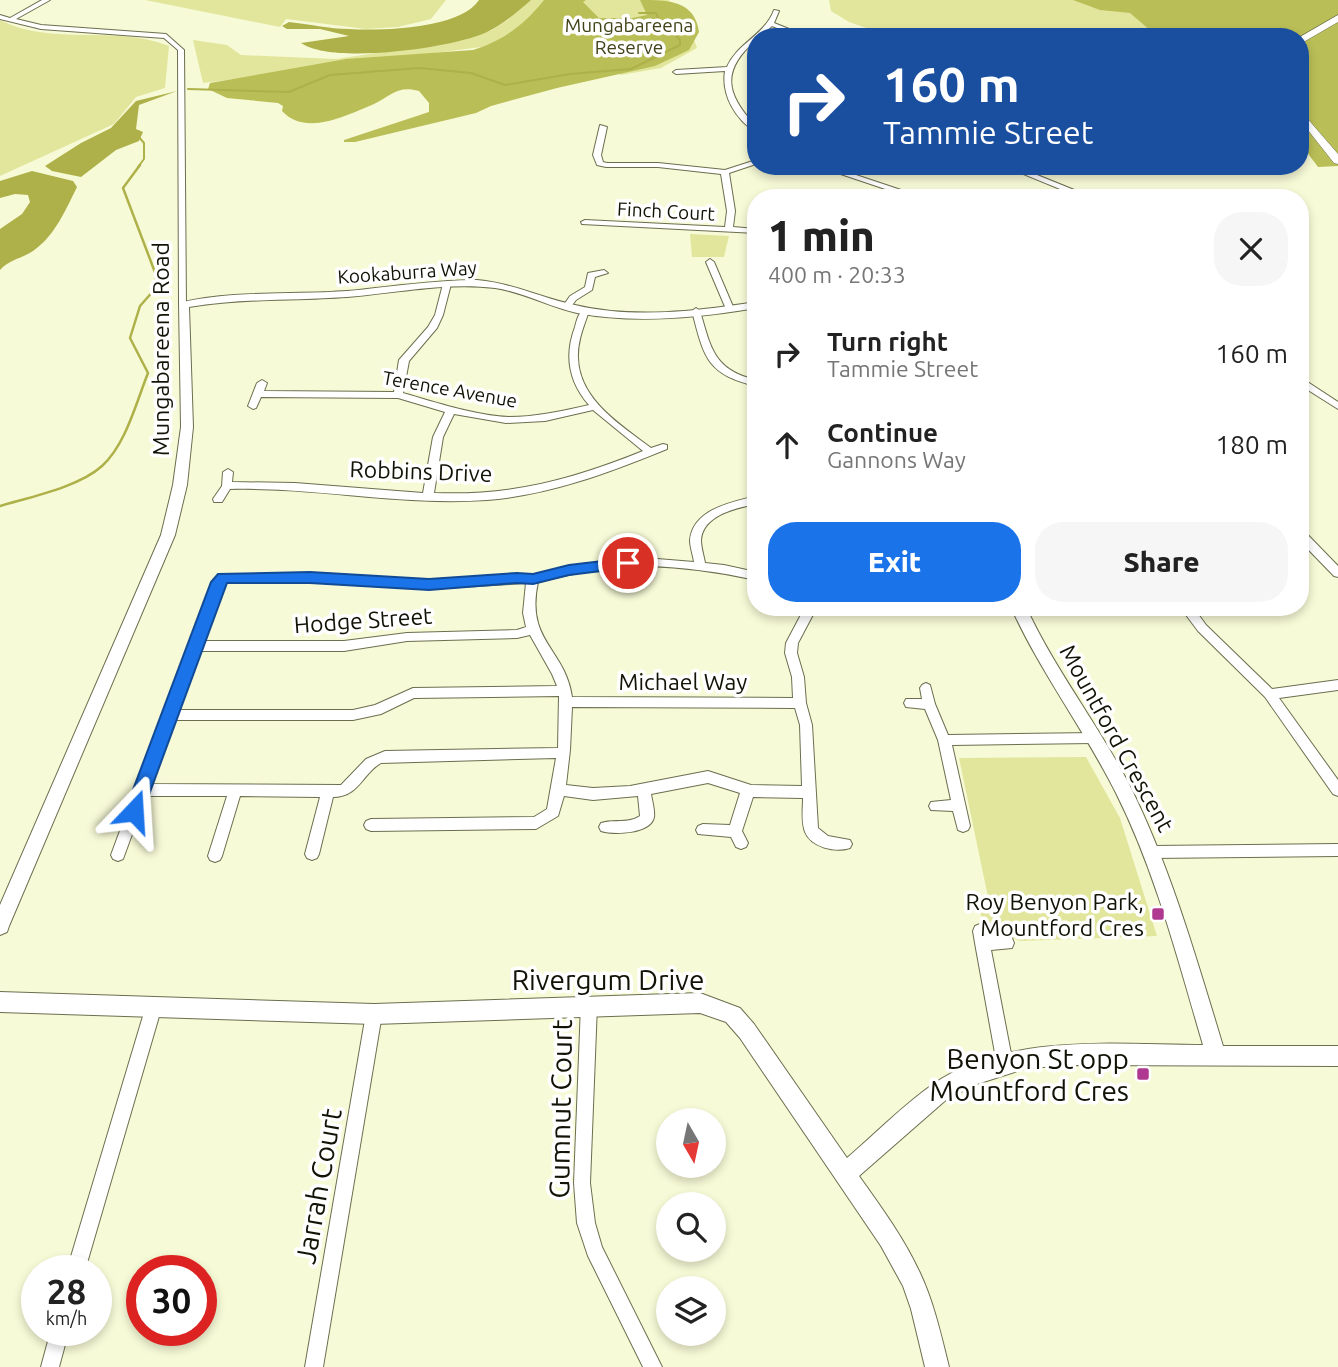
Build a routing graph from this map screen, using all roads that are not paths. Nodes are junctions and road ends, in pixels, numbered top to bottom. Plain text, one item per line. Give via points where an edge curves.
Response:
1 (47, 0) edge
2 (776, 11) dead end
3 (0, 16) edge
4 (13, 18) junction
5 (1338, 19) edge
6 (771, 24) junction
7 (766, 28) edge
8 (782, 28) edge
9 (1309, 36) edge
10 (747, 43) edge
11 (728, 69) junction
12 (676, 72) dead end
13 (747, 119) edge
14 (1309, 124) edge
15 (615, 133) dead end
16 (1338, 160) edge
17 (747, 165) edge
18 (725, 172) junction
19 (858, 175) edge
20 (1031, 175) edge
21 (896, 189) edge
22 (1067, 189) edge
23 (585, 222) dead end
24 (729, 230) junction
25 (747, 231) edge
26 (710, 266) dead end
27 (583, 267) dead end
28 (604, 273) dead end
29 (591, 275) junction
30 (447, 284) junction
31 (183, 305) junction
32 (567, 306) junction
33 (747, 306) edge
34 (730, 309) junction
35 (584, 311) junction
36 (696, 311) junction
37 (747, 380) edge
38 (262, 383) dead end
39 (1309, 386) edge
40 (258, 394) junction
41 (398, 395) junction
42 (253, 406) dead end
43 (1338, 406) edge
44 (593, 407) junction
45 (451, 410) junction
46 (663, 447) dead end
47 (650, 452) junction
48 (228, 471) dead end
49 (227, 486) junction
50 (428, 497) junction
51 (218, 499) dead end
52 (747, 503) edge
53 (1309, 546) edge
54 (699, 566) junction
55 (1338, 573) edge
56 (747, 574) edge
57 (533, 579) junction
58 (806, 616) edge
59 (1023, 616) edge
60 (1193, 616) edge
61 (533, 630) junction
62 (195, 646) junction
63 (1338, 685) edge
64 (926, 688) dead end
65 (1269, 694) junction
66 (566, 697) junction
67 (800, 703) junction
68 (910, 704) dead end
69 (929, 704) junction
70 (170, 715) junction
71 (1094, 738) junction
72 (944, 740) junction
73 (562, 753) junction
74 (142, 790) junction
75 (235, 790) junction
76 (559, 790) junction
77 (643, 790) junction
78 (748, 790) junction
79 (1338, 790) edge
80 (328, 791) junction
81 (808, 792) junction
82 (958, 805) junction
83 (936, 806) dead end
84 (371, 825) dead end
85 (963, 826) dead end
86 (606, 827) dead end
87 (703, 830) dead end
88 (845, 844) dead end
89 (1338, 850) edge
90 (1152, 852) junction
91 (312, 854) dead end
92 (118, 855) dead end
93 (215, 856) dead end
94 (0, 926) edge
95 (1007, 943) dead end
96 (0, 1002) edge
97 (589, 1005) junction
98 (154, 1006) junction
99 (374, 1014) junction
100 (1216, 1056) junction
101 (1338, 1056) edge
102 (1005, 1064) junction
103 (844, 1175) junction
104 (80, 1255) edge
105 (56, 1346) edge
106 (50, 1367) edge
107 (314, 1367) edge
108 (653, 1367) edge
109 (937, 1367) edge

1 - 4 street
2 - 6 street
3 - 4 street, Mungabareena Road
4 - 31 street, Mungabareena Road via 41,27 166,36 181,50
5 - 9 main road
6 - 7 street
6 - 8 street
10 - 11 street
11 - 12 street via 685,67
11 - 13 street via 729,96
14 - 16 main road
15 - 18 street via 603,130 597,155 600,163
17 - 18 street
18 - 24 street via 732,211
19 - 21 street
20 - 22 street
23 - 24 street, Finch Court
24 - 25 street, Finch Court
26 - 34 street
27 - 29 street
28 - 29 street
29 - 32 street via 589,288
30 - 31 street, Kookaburra Way
30 - 32 street, Kookaburra Way via 498,285
30 - 41 street via 432,328 404,360
31 - 94 street, Mungabareena Road via 187,427 168,535
32 - 35 street, Kookaburra Way
33 - 34 street, Kookaburra Way
34 - 36 street, Kookaburra Way
35 - 36 street, Kookaburra Way
35 - 44 street via 573,341 572,363 581,392
36 - 37 street via 716,367
38 - 40 street
39 - 43 street
40 - 41 street, Terence Avenue
40 - 42 street
41 - 45 street, Terence Avenue
44 - 45 street, Terence Avenue via 545,418 506,420
44 - 47 street
45 - 50 street via 438,437
46 - 47 street, Robbins Drive
47 - 50 street, Robbins Drive via 534,491
48 - 49 street
49 - 50 street, Robbins Drive via 280,485
49 - 51 street
52 - 54 street via 720,511 701,525 696,541
53 - 55 street
54 - 56 street
54 - 57 street via 628,563
57 - 61 street via 527,608
57 - 62 street via 429,585 223,578
58 - 67 street via 792,643
59 - 71 street, Mountford Crescent
60 - 65 street
61 - 62 street, Hodge Street via 407,637 344,646
61 - 66 street
62 - 70 street
63 - 65 street
64 - 69 street
65 - 79 street
66 - 67 street, Michael Way
66 - 70 street, Michael Way via 413,693 377,710 353,715
66 - 73 street
67 - 81 street via 806,725
68 - 69 street
69 - 72 street
70 - 74 street
71 - 72 street
71 - 90 street, Mountford Crescent
72 - 82 street
73 - 76 street
73 - 80 street via 384,756 368,762 349,787
74 - 75 street
74 - 92 street
75 - 80 street
75 - 93 street
76 - 77 street via 593,794
76 - 84 street via 552,812 536,823
77 - 78 street via 708,777
77 - 86 street via 647,818 642,824
78 - 81 street
78 - 87 street via 738,836
80 - 91 street
81 - 88 street via 811,831 830,844
82 - 83 street
82 - 85 street
89 - 90 street
90 - 100 street, Mountford Crescent
95 - 102 street via 981,937
96 - 98 street, Rivergum Drive
97 - 99 street, Rivergum Drive
97 - 103 street, Rivergum Drive via 700,1003 733,1015
97 - 108 street, Gumnut Court via 582,1183 586,1223 594,1250
98 - 99 street, Rivergum Drive
98 - 104 street
99 - 107 street, Jarrah Court
100 - 101 street
100 - 102 street via 1074,1055
102 - 103 street via 940,1092
103 - 109 street, Rivergum Drive via 889,1238 912,1280
105 - 106 street

